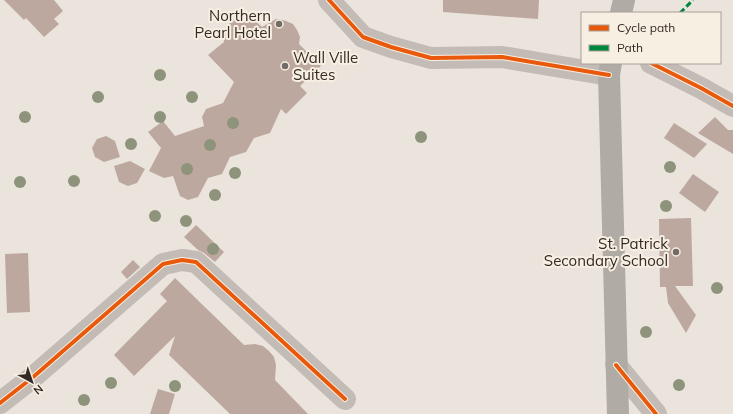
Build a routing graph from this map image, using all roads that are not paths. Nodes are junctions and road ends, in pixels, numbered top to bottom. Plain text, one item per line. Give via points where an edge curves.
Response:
1 (329, 0) edge
2 (624, 0) edge
3 (621, 12) edge
4 (653, 64) edge
5 (610, 69) edge
6 (733, 106) edge
7 (616, 365) junction
8 (345, 400) dead end
9 (0, 403) edge
10 (618, 414) edge
11 (656, 414) edge

1 - 5 street via 363,37 430,58 502,57
2 - 3 main road
4 - 6 street
5 - 7 main road
7 - 10 main road
7 - 11 street
8 - 9 street via 196,262 182,260 163,264

